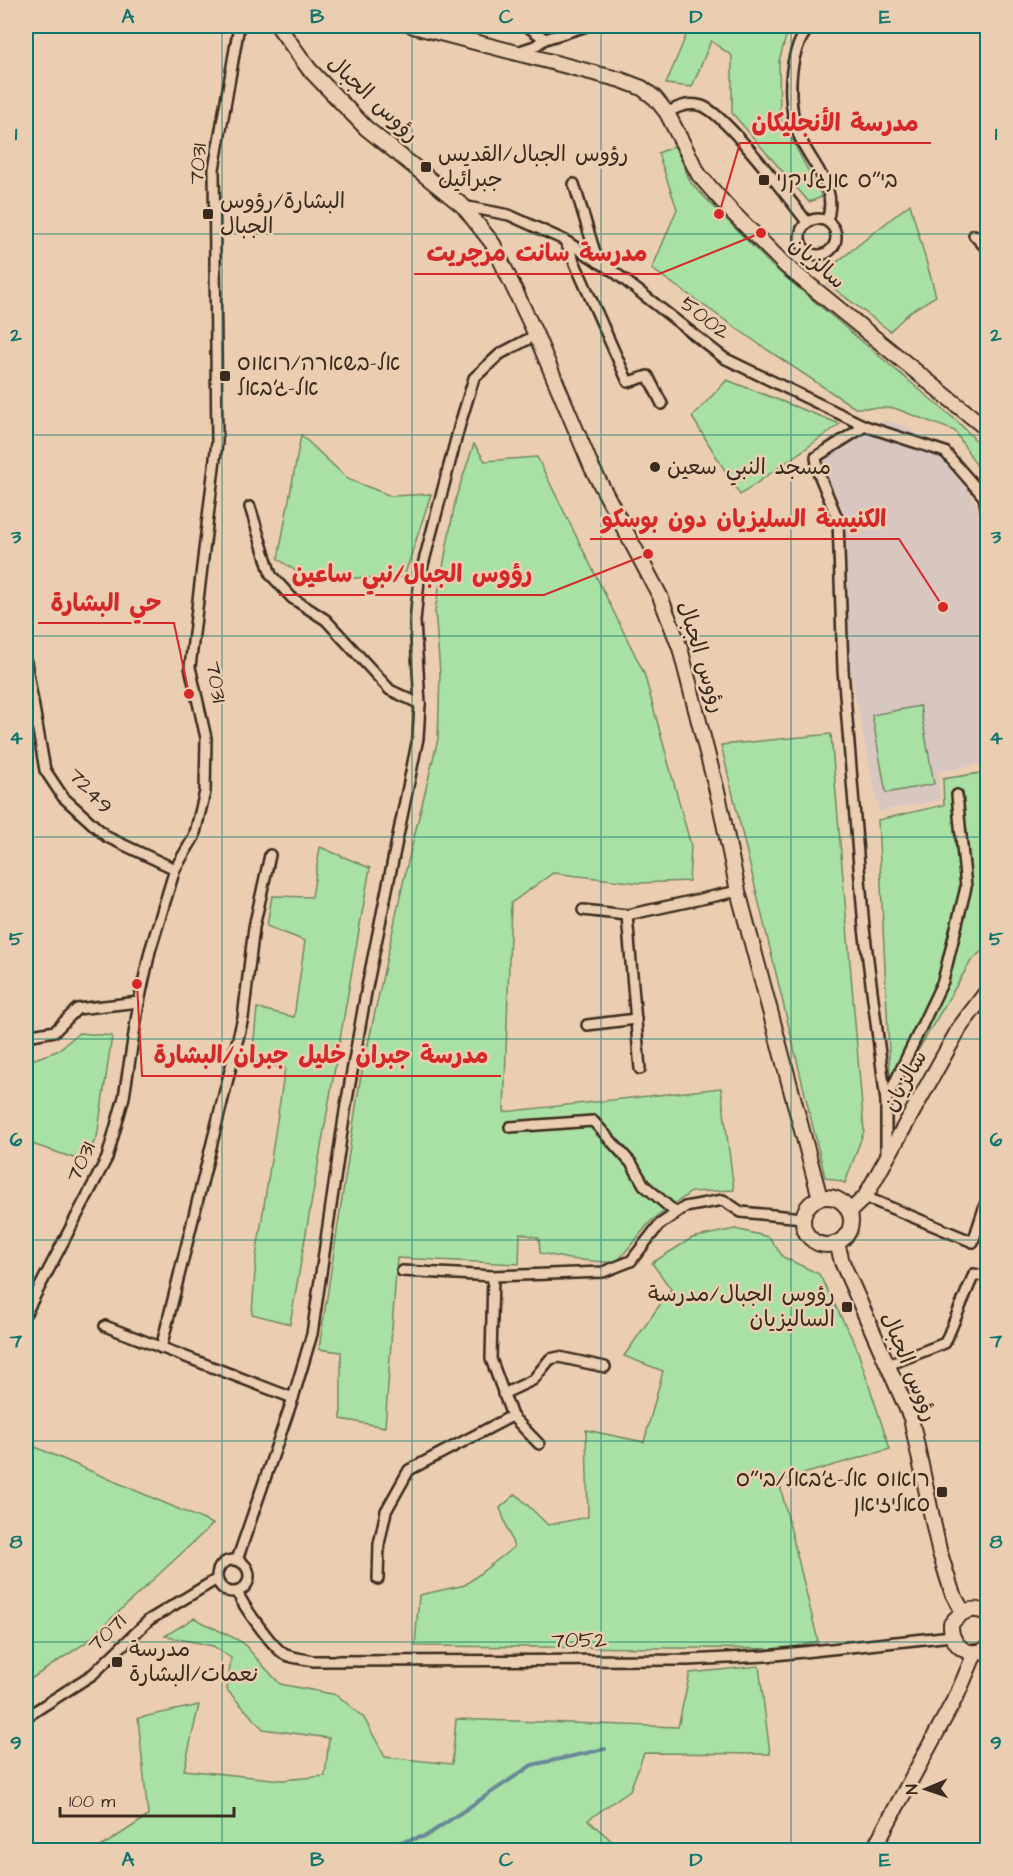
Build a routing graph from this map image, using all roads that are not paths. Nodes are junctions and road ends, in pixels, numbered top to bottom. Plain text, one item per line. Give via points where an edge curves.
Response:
1 (239, 26) edge
2 (278, 26) edge
3 (413, 26) edge
4 (527, 26) edge
5 (587, 26) edge
6 (811, 26) edge
7 (545, 39) junction
8 (515, 53) junction
9 (667, 113) junction
10 (574, 184) dead end
11 (463, 206) junction
12 (827, 221) junction
13 (807, 222) junction
14 (974, 235) dead end
15 (564, 240) junction
16 (987, 250) edge
17 (598, 262) junction
18 (536, 335) junction
19 (663, 404) dead end
20 (865, 426) junction
21 (987, 430) edge
22 (250, 507) dead end
23 (987, 520) edge
24 (26, 662) edge
25 (420, 704) junction
26 (957, 795) dead end
27 (270, 855) dead end
28 (175, 869) junction
29 (738, 891) junction
30 (583, 910) dead end
31 (627, 915) junction
32 (987, 990) edge
33 (139, 1002) junction
34 (636, 1019) junction
35 (587, 1025) dead end
36 (26, 1036) edge
37 (640, 1069) dead end
38 (886, 1101) junction
39 (510, 1127) dead end
40 (886, 1158) junction
41 (987, 1196) edge
42 (865, 1197) junction
43 (820, 1198) junction
44 (849, 1212) junction
45 (676, 1213) junction
46 (803, 1218) junction
47 (837, 1243) junction
48 (402, 1271) dead end
49 (493, 1276) junction
50 (987, 1278) edge
51 (26, 1313) edge
52 (105, 1326) dead end
53 (161, 1348) junction
54 (888, 1365) junction
55 (605, 1367) dead end
56 (503, 1394) junction
57 (293, 1398) junction
58 (512, 1416) junction
59 (539, 1444) dead end
60 (237, 1560) junction
61 (217, 1579) junction
62 (378, 1579) dead end
63 (237, 1592) junction
64 (963, 1612) junction
65 (987, 1614) edge
66 (952, 1636) junction
67 (981, 1651) edge
68 (26, 1717) edge
69 (873, 1851) edge

1 - 28 street, 7031 via 214,170 217,442 190,667 206,738 205,792 194,837
2 - 11 street, رؤوس الجبال via 309,69 366,128
3 - 8 street, سالزيان
4 - 7 street
5 - 7 street
6 - 12 street via 802,34 790,70 792,104 800,139 828,188 831,201
7 - 8 street
8 - 9 street, سالزيان via 642,88
9 - 13 street via 691,104 716,114
9 - 21 street, سالزيان via 699,174 786,266
10 - 17 street
11 - 15 street, 5002 via 509,215
11 - 18 street, رؤوس الجبال via 493,244
12 - 13 street via 819,218
12 - 13 street via 835,231 835,243 821,255 809,253 801,244 800,231
14 - 16 street
15 - 17 street, 5002
15 - 19 street via 628,382 648,376
17 - 20 street, 5002 via 724,358
18 - 25 street via 500,354 474,378 419,580 415,621
18 - 29 street, رؤوس الجبال via 592,468 660,596 680,648
20 - 23 street, 5002 via 945,452 984,497
20 - 38 street via 816,457 818,472 838,520 843,670 862,905
22 - 25 street via 271,575 292,598 326,620 390,690
24 - 28 street, 7249 via 45,770 63,797 107,837
25 - 57 street via 418,738 345,1111 312,1334
26 - 38 street via 966,887 943,981
27 - 53 street via 254,927 243,1018
28 - 33 street, 7031
29 - 31 street
29 - 43 street, رؤوس الجبال
30 - 31 street
31 - 34 street
32 - 40 street, سالزيان via 960,1027
33 - 36 street via 77,1009 55,1031
33 - 51 street, 7031 via 124,1097 107,1158
34 - 35 street
34 - 37 street
38 - 40 street
39 - 45 street via 593,1121 632,1164 644,1185
40 - 42 street, سالزيان
41 - 42 street via 973,1242
42 - 44 street, سالزيان
43 - 44 street via 837,1200
43 - 46 street via 808,1205
44 - 47 street via 849,1230
45 - 46 street via 685,1207 723,1200 741,1212
45 - 49 street via 659,1225 631,1261 603,1272
46 - 47 street via 803,1227 813,1241
47 - 54 street, رؤوس الجبال
48 - 49 street
49 - 56 street via 491,1359
50 - 54 street via 974,1274 945,1343
52 - 53 street
53 - 57 street
54 - 64 street, رؤوس الجبال via 911,1418 939,1550 952,1592
55 - 56 street via 559,1357 550,1359 533,1380
56 - 58 street
57 - 60 street
58 - 59 street
58 - 62 street via 409,1470 386,1511 379,1544
60 - 61 street via 221,1565
60 - 63 street via 246,1566 249,1576
61 - 63 street via 224,1590
61 - 68 street, 7071 via 149,1620 93,1674
63 - 66 street, 7052 via 284,1654 313,1661 688,1660 766,1656
64 - 65 street via 975,1609
64 - 66 street via 951,1624
66 - 67 street via 960,1649
67 - 69 street

